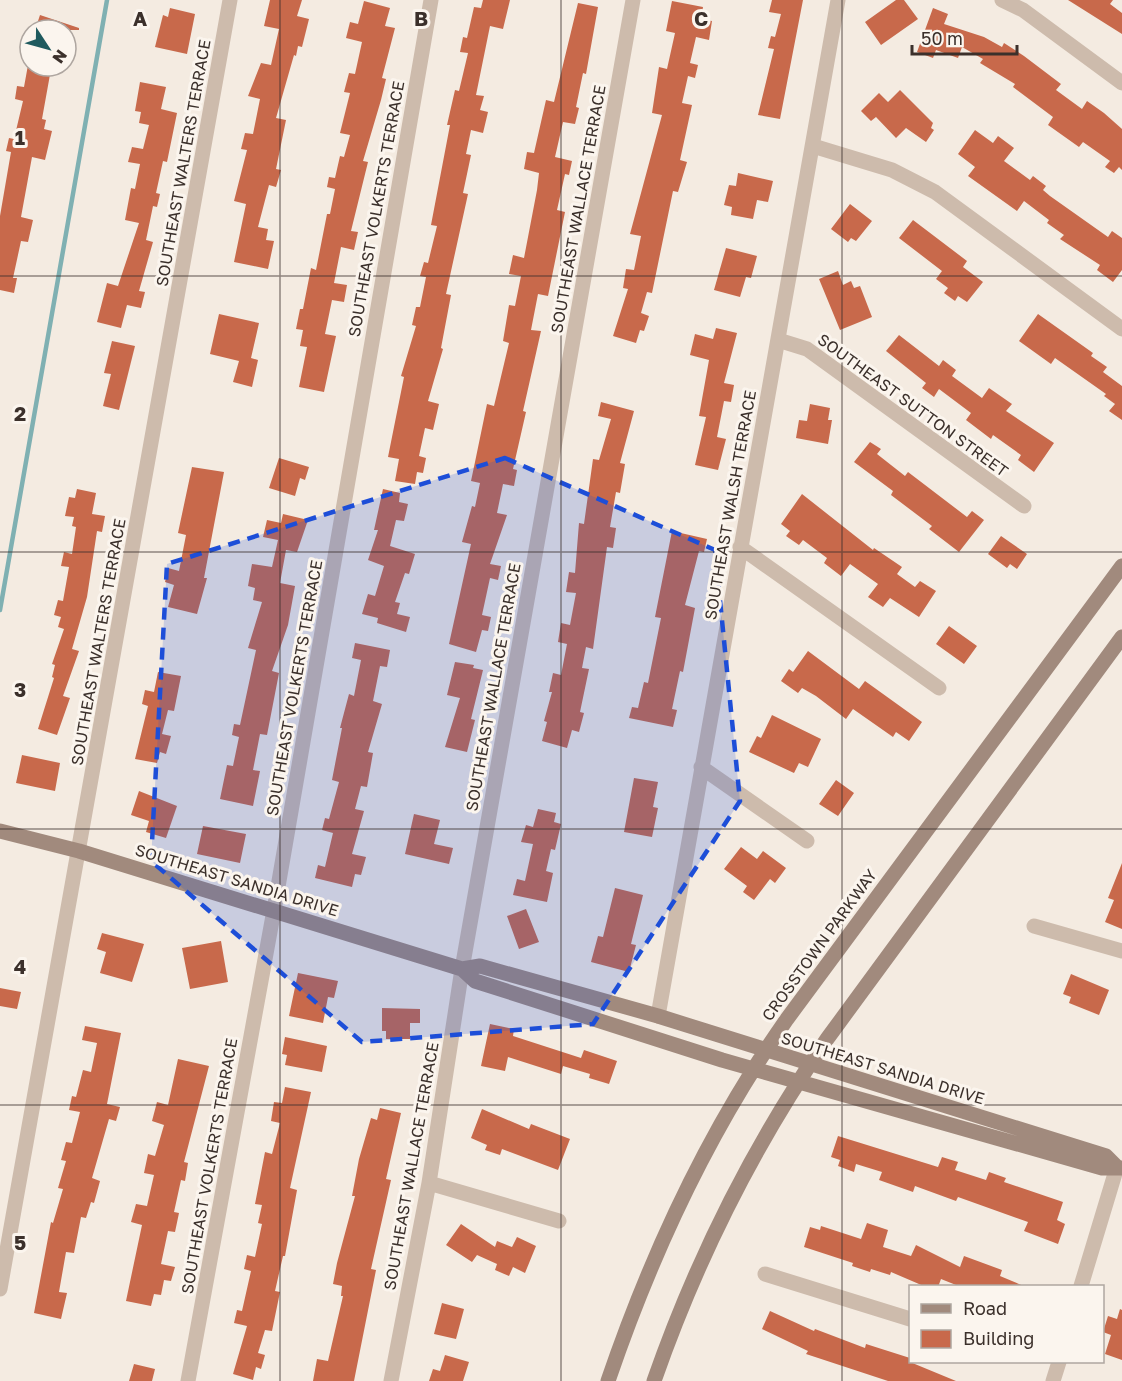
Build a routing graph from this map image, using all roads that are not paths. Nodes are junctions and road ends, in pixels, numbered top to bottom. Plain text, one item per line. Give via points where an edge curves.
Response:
1 (230, 0) edge
2 (431, 0) edge
3 (633, 0) edge
4 (838, 0) edge
5 (1002, 0) edge
6 (1122, 83) edge
7 (813, 146) junction
8 (1122, 329) edge
9 (778, 340) junction
10 (1024, 506) dead end
11 (740, 547) junction
12 (1122, 566) edge
13 (1122, 636) edge
14 (939, 688) dead end
15 (701, 767) junction
16 (0, 831) edge
17 (807, 841) dead end
18 (79, 851) junction
19 (273, 910) junction
20 (1034, 926) dead end
21 (1122, 951) edge
22 (462, 969) junction
23 (658, 1016) junction
24 (764, 1050) junction
25 (810, 1064) junction
26 (753, 1069) junction
27 (797, 1081) junction
28 (1120, 1167) edge
29 (429, 1183) junction
30 (559, 1221) dead end
31 (765, 1275) dead end
32 (1082, 1285) edge
33 (0, 1289) edge
34 (909, 1319) edge
35 (1056, 1363) edge
36 (188, 1381) edge
37 (391, 1381) edge
38 (608, 1381) edge
39 (654, 1381) edge
40 (1053, 1381) edge

1 - 18 street, SOUTHEAST WALTERS TERRACE
2 - 19 street, SOUTHEAST VOLKERTS TERRACE
3 - 22 street, SOUTHEAST WALLACE TERRACE
4 - 7 street, SOUTHEAST WALSH TERRACE
5 - 6 street via 1023,10
7 - 8 street via 892,170 935,192
7 - 9 street, SOUTHEAST WALSH TERRACE
9 - 10 street, SOUTHEAST SUTTON STREET via 807,349
9 - 11 street, SOUTHEAST WALSH TERRACE
11 - 14 street
11 - 15 street, SOUTHEAST WALSH TERRACE
12 - 24 street, CROSSTOWN PARKWAY
13 - 25 street
15 - 17 street
15 - 23 street, SOUTHEAST WALSH TERRACE
16 - 18 street, SOUTHEAST SANDIA DRIVE
18 - 19 street, SOUTHEAST SANDIA DRIVE
18 - 33 street, SOUTHEAST WALTERS TERRACE
19 - 22 street, SOUTHEAST SANDIA DRIVE
19 - 36 street, SOUTHEAST VOLKERTS TERRACE
20 - 21 street
22 - 23 street, SOUTHEAST SANDIA DRIVE via 480,966
22 - 26 street, SOUTHEAST SANDIA DRIVE via 475,981
22 - 29 street, SOUTHEAST WALLACE TERRACE
23 - 24 street, SOUTHEAST SANDIA DRIVE
24 - 25 street, SOUTHEAST SANDIA DRIVE
24 - 26 street, CROSSTOWN PARKWAY
25 - 27 street
25 - 28 street, SOUTHEAST SANDIA DRIVE via 1106,1156
26 - 27 street, SOUTHEAST SANDIA DRIVE
26 - 38 street, CROSSTOWN PARKWAY via 710,1142 669,1224
27 - 28 street, SOUTHEAST SANDIA DRIVE via 1102,1168
27 - 39 street via 731,1196 697,1269
28 - 32 street
29 - 30 street
29 - 37 street, SOUTHEAST WALLACE TERRACE
31 - 34 street
35 - 40 street

